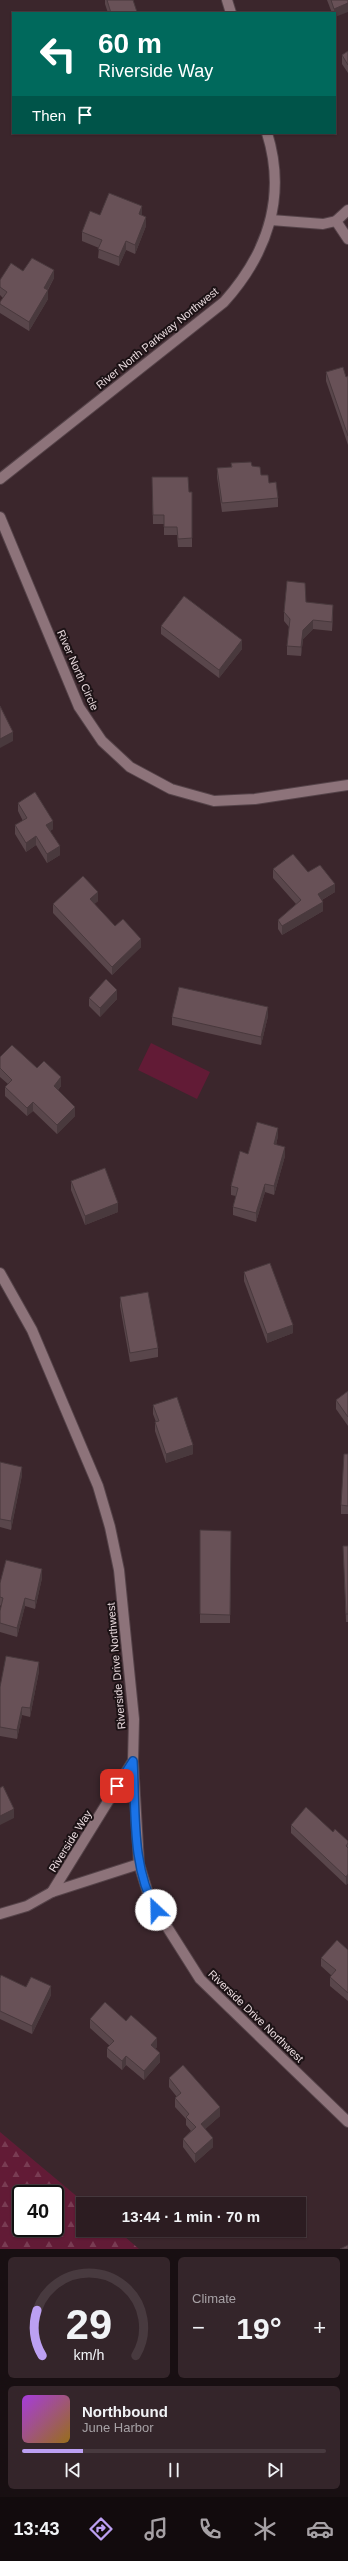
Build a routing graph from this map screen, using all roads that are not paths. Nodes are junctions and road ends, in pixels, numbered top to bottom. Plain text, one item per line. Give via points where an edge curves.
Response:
1 (227, 0) edge
2 (231, 12) edge
3 (267, 134) edge
4 (348, 210) edge
5 (271, 220) junction
6 (336, 221) junction
7 (348, 240) edge
8 (0, 479) edge
9 (0, 517) edge
10 (348, 785) edge
11 (0, 1273) edge
12 (133, 1761) junction
13 (140, 1864) junction
14 (52, 1892) junction
15 (0, 1914) edge
16 (348, 2122) edge

1 - 2 street
3 - 5 street, River North Parkway Northwest via 275,181
4 - 6 street
5 - 6 street via 323,224
5 - 8 street, River North Parkway Northwest via 254,264 224,302
6 - 7 street
9 - 10 street, River North Circle via 79,707 102,741 130,767 171,789 214,801 255,799
11 - 12 street, Riverside Drive Northwest via 32,1330 98,1486 110,1527 120,1570 129,1656 134,1719
12 - 13 street, Riverside Drive Northwest
12 - 14 street, Riverside Way
13 - 14 street, Riverside Way
13 - 16 street, Riverside Drive Northwest via 150,1900 200,1979
14 - 15 street, Riverside Way via 27,1906

